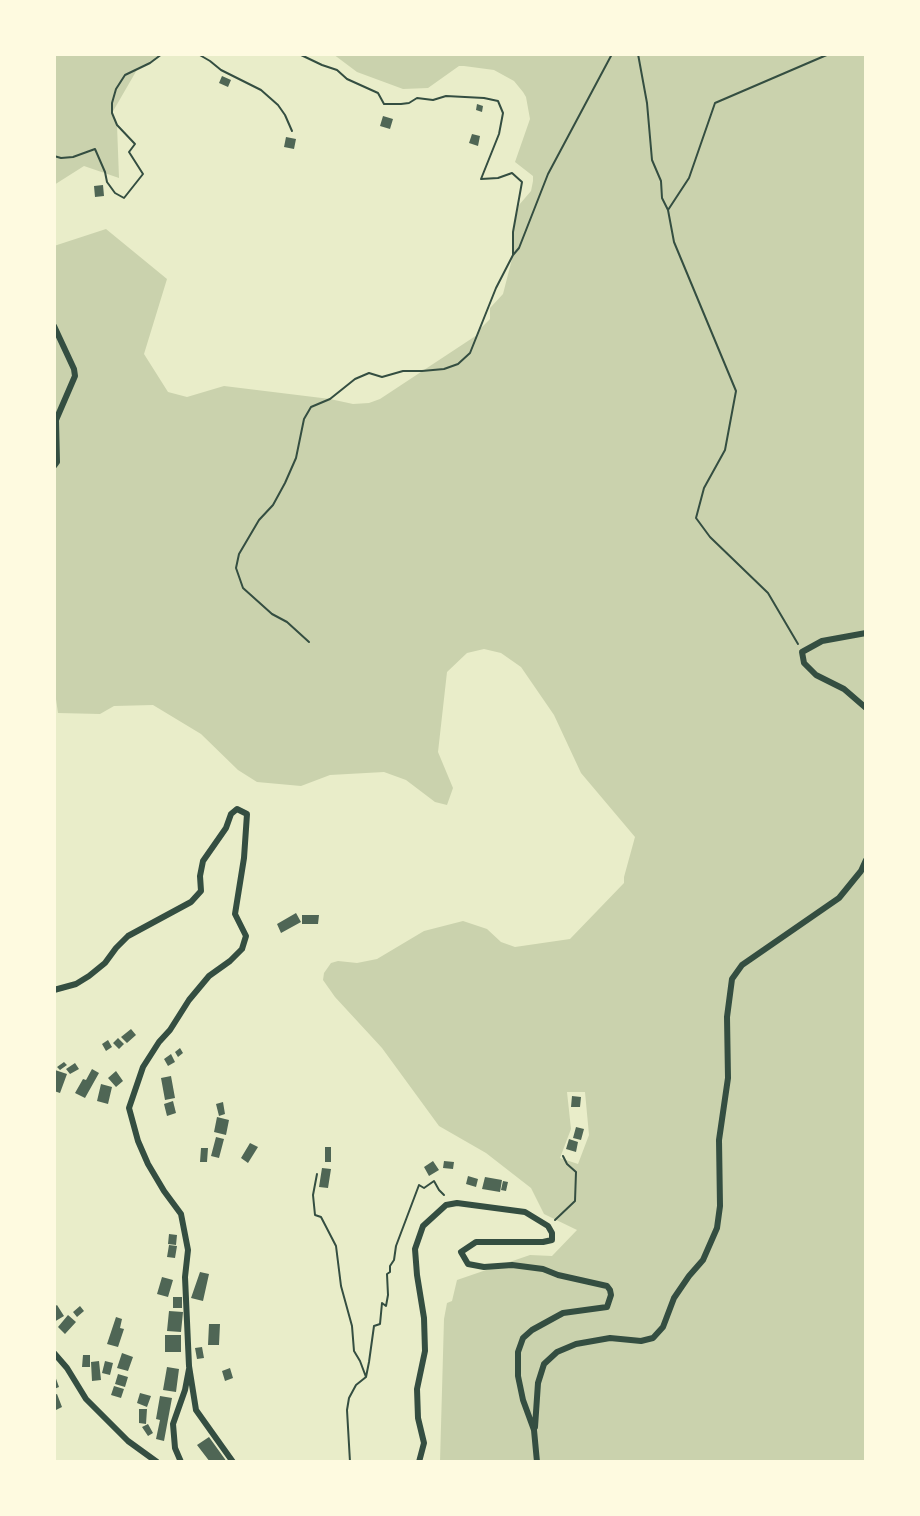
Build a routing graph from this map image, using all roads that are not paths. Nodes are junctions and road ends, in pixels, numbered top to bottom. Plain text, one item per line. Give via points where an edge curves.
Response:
1 (54, 326) edge
2 (54, 466) edge
3 (866, 633) edge
4 (866, 708) edge
5 (866, 860) edge
6 (54, 990) edge
7 (54, 1353) edge
8 (189, 1366) junction
9 (534, 1430) junction
10 (157, 1462) edge
11 (181, 1462) edge
12 (233, 1462) edge
13 (418, 1462) edge
14 (537, 1462) edge

1 - 2 street via 75,376 56,420
3 - 4 street via 822,640 802,652 804,663 816,675 844,689
5 - 9 street via 839,898 742,965 732,979 727,1017 728,1078 719,1140 720,1206 717,1228 703,1260 674,1298 663,1327 653,1338 610,1338 576,1344 557,1352 544,1364 538,1383
6 - 8 street via 89,976 128,936 191,902 201,891 203,861 231,814 237,810 247,814 235,914 246,936 242,949 209,976 159,1042 143,1067 129,1108 148,1164 181,1214 188,1250 185,1277
7 - 10 street via 86,1399 128,1441
8 - 11 street via 173,1424
8 - 12 street via 196,1410
9 - 13 street via 518,1376 518,1352 524,1338 563,1313 607,1307 610,1290 543,1269 468,1264 461,1252 476,1242 543,1242 552,1240 552,1233 548,1226 525,1212 446,1205 423,1226 416,1249 425,1351 417,1389 424,1443
9 - 14 street

